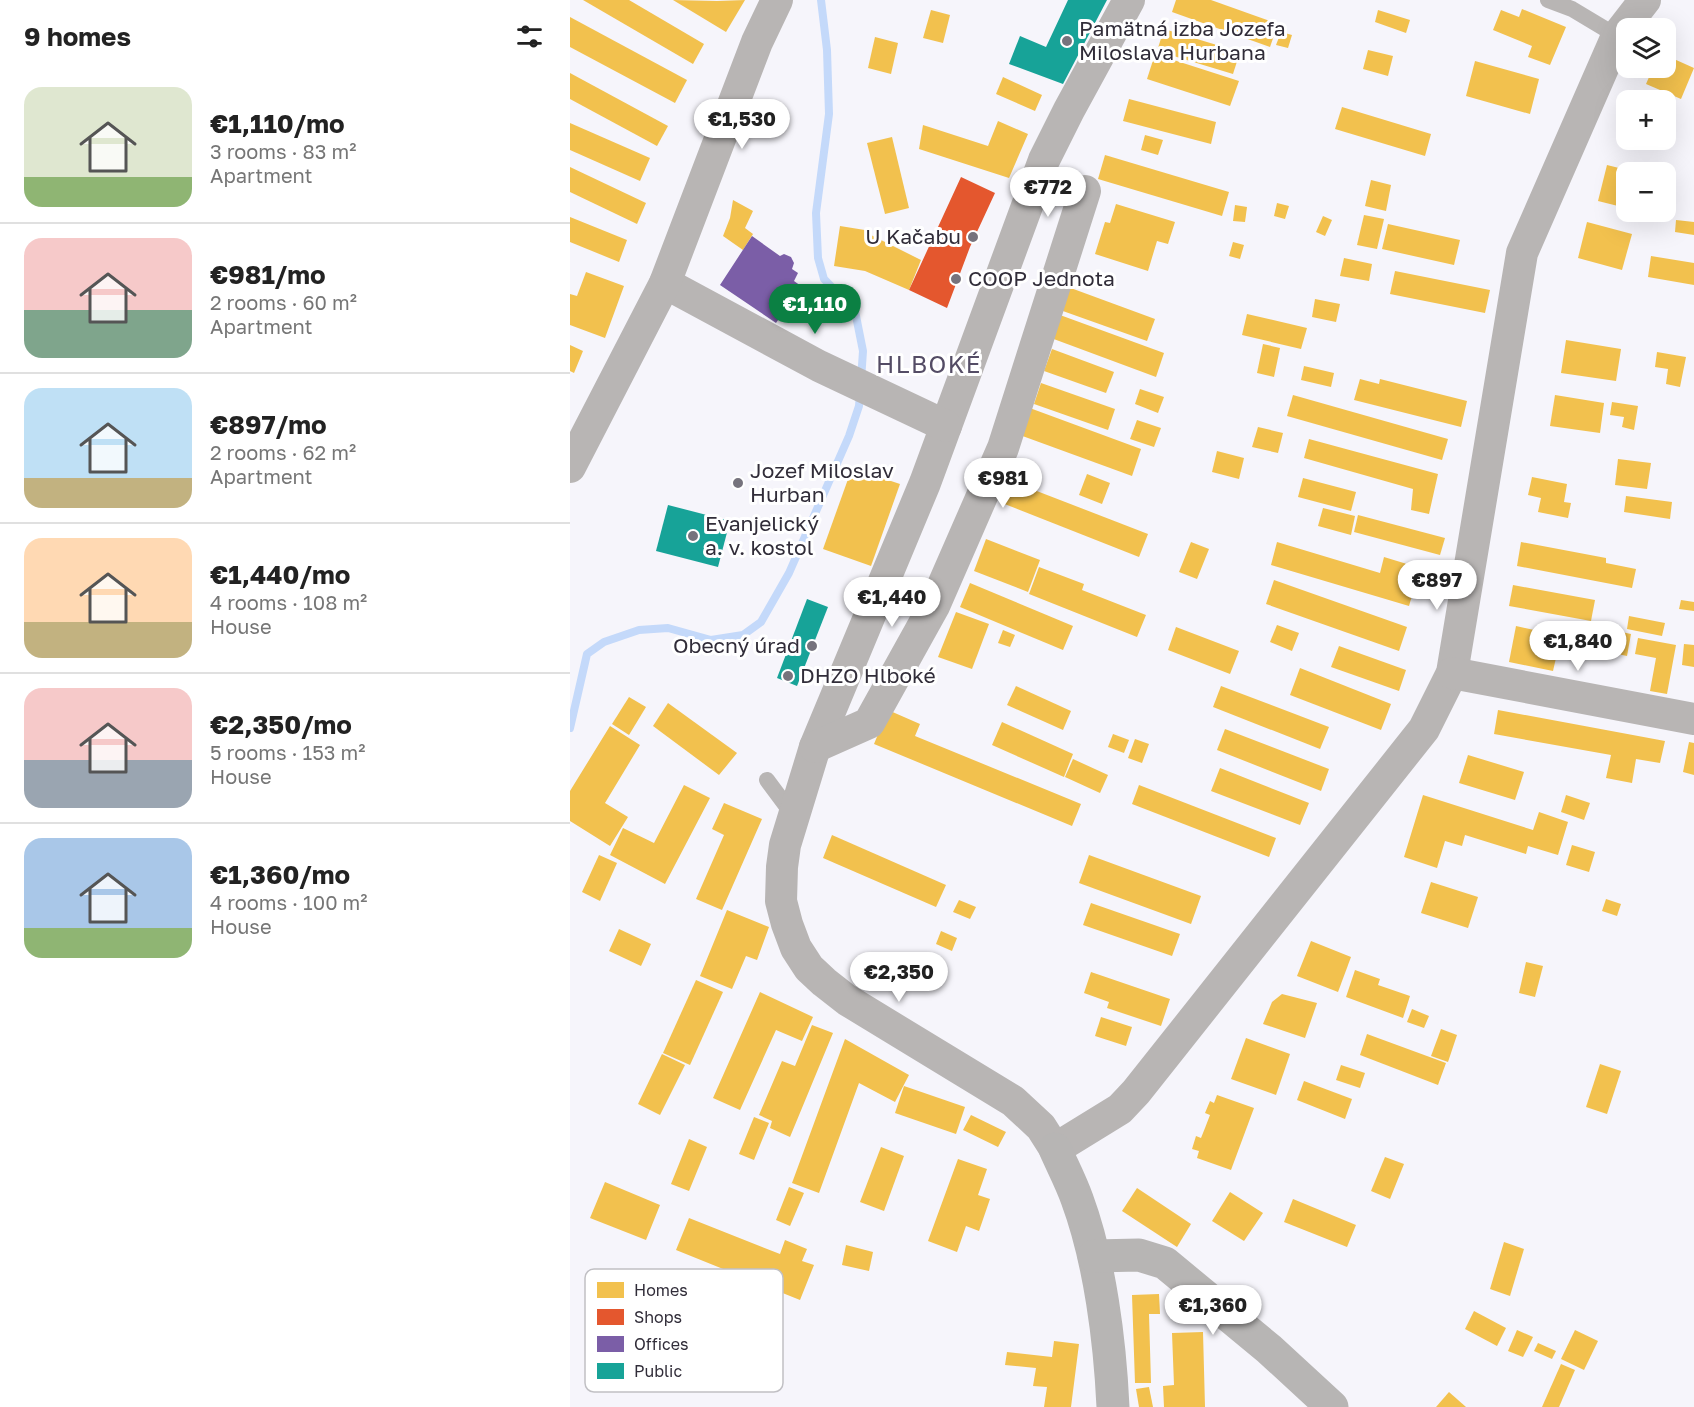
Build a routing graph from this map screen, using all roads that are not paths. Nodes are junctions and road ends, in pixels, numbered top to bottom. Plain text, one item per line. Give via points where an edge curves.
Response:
1 (777, 0) edge
2 (1129, 0) edge
3 (1548, 0) edge
4 (1645, 0) edge
5 (1631, 18) edge
6 (1616, 35) edge
7 (1616, 38) edge
8 (1085, 191) dead end
9 (665, 283) junction
10 (946, 426) junction
11 (570, 467) edge
12 (1452, 673) junction
13 (1694, 719) edge
14 (815, 747) junction
15 (767, 780) dead end
16 (793, 815) junction
17 (1055, 1149) junction
18 (1094, 1256) junction
19 (1113, 1407) edge
20 (1332, 1407) edge

1 - 9 street via 756,42
2 - 10 street via 1044,160
3 - 6 lane via 1572,9
4 - 5 street
7 - 12 street via 1522,253
8 - 14 street via 1003,448 934,606 869,723
9 - 10 street via 819,366
9 - 11 street
10 - 14 street
12 - 13 street
12 - 17 street via 1424,729 1136,1092 1120,1109
14 - 16 street
15 - 16 lane
16 - 17 street via 785,845 781,901 796,948 809,968 847,1000 1013,1101 1041,1127
17 - 18 street via 1077,1200
18 - 19 street via 1112,1367
18 - 20 street via 1139,1255 1165,1263

